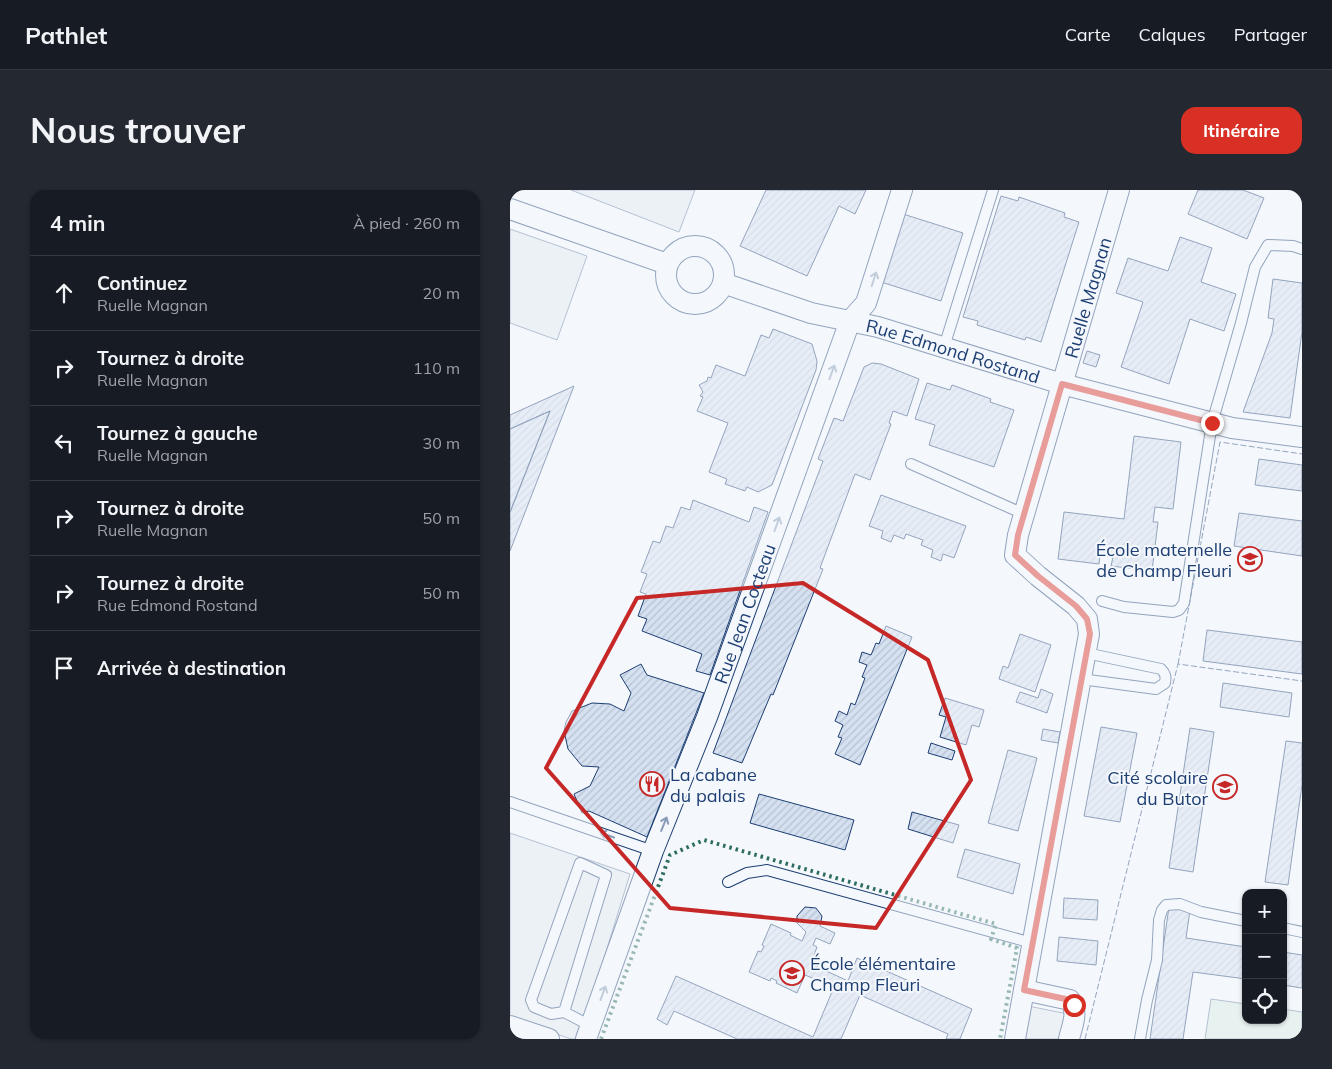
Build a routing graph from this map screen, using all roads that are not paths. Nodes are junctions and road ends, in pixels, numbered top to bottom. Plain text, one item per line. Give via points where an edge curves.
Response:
1 (902, 190) edge
2 (993, 190) edge
3 (1114, 191) edge
4 (510, 209) edge
5 (1302, 249) edge
6 (667, 264) junction
7 (723, 283) junction
8 (850, 321) junction
9 (944, 347) junction
10 (1062, 384) junction
11 (1212, 423) junction
12 (1302, 436) edge
13 (911, 464) dead end
14 (1024, 514) junction
15 (1102, 601) dead end
16 (1086, 654) junction
17 (1081, 679) junction
18 (510, 802) edge
19 (653, 851) junction
20 (728, 882) dead end
21 (1242, 920) edge
22 (1287, 929) edge
23 (1302, 932) edge
24 (1032, 943) junction
25 (1024, 990) junction
26 (564, 1012) junction
27 (510, 1026) edge
28 (589, 1032) edge
29 (549, 1039) edge
30 (1015, 1039) edge
31 (1069, 1039) edge
32 (1140, 1039) edge

8 -> 1 street, Rue Jean Cocteau via 866,303
2 - 9 lane
3 - 10 street, Ruelle Magnan
4 - 6 street
5 - 11 lane via 1268,245 1255,267
6 - 7 street via 683,248 706,248 717,256 724,269
6 - 7 street via 665,277 669,288 676,298 688,303 710,300
7 - 8 street, Rue Edmond Rostand via 810,313
8 - 9 street, Rue Edmond Rostand
19 -> 8 street, Rue Jean Cocteau via 707,716
9 - 10 street, Rue Edmond Rostand
10 - 11 street, Rue Edmond Rostand
10 - 14 street, Ruelle Magnan
11 - 12 street, Rue Edmond Rostand
11 - 15 lane via 1184,603 1173,612 1124,607
13 - 14 lane
14 - 16 street, Ruelle Magnan via 1015,555 1087,619 1090,634
16 - 17 street, Ruelle Magnan
16 - 17 lane via 1161,669 1165,673 1165,683 1156,689
17 - 24 street, Ruelle Magnan
19 -> 18 lane
28 -> 19 street, Rue Jean Cocteau
20 - 24 lane via 747,873 767,870
21 - 32 lane via 1180,904 1166,905 1159,920 1156,960
22 - 23 lane
24 - 25 street, Ruelle Magnan
25 - 30 street, Ruelle Magnan
25 - 31 street via 1070,1000 1075,1012
26 - 26 lane via 606,875 580,863 530,1000 534,1006 551,1014
26 - 28 lane
27 - 29 street

